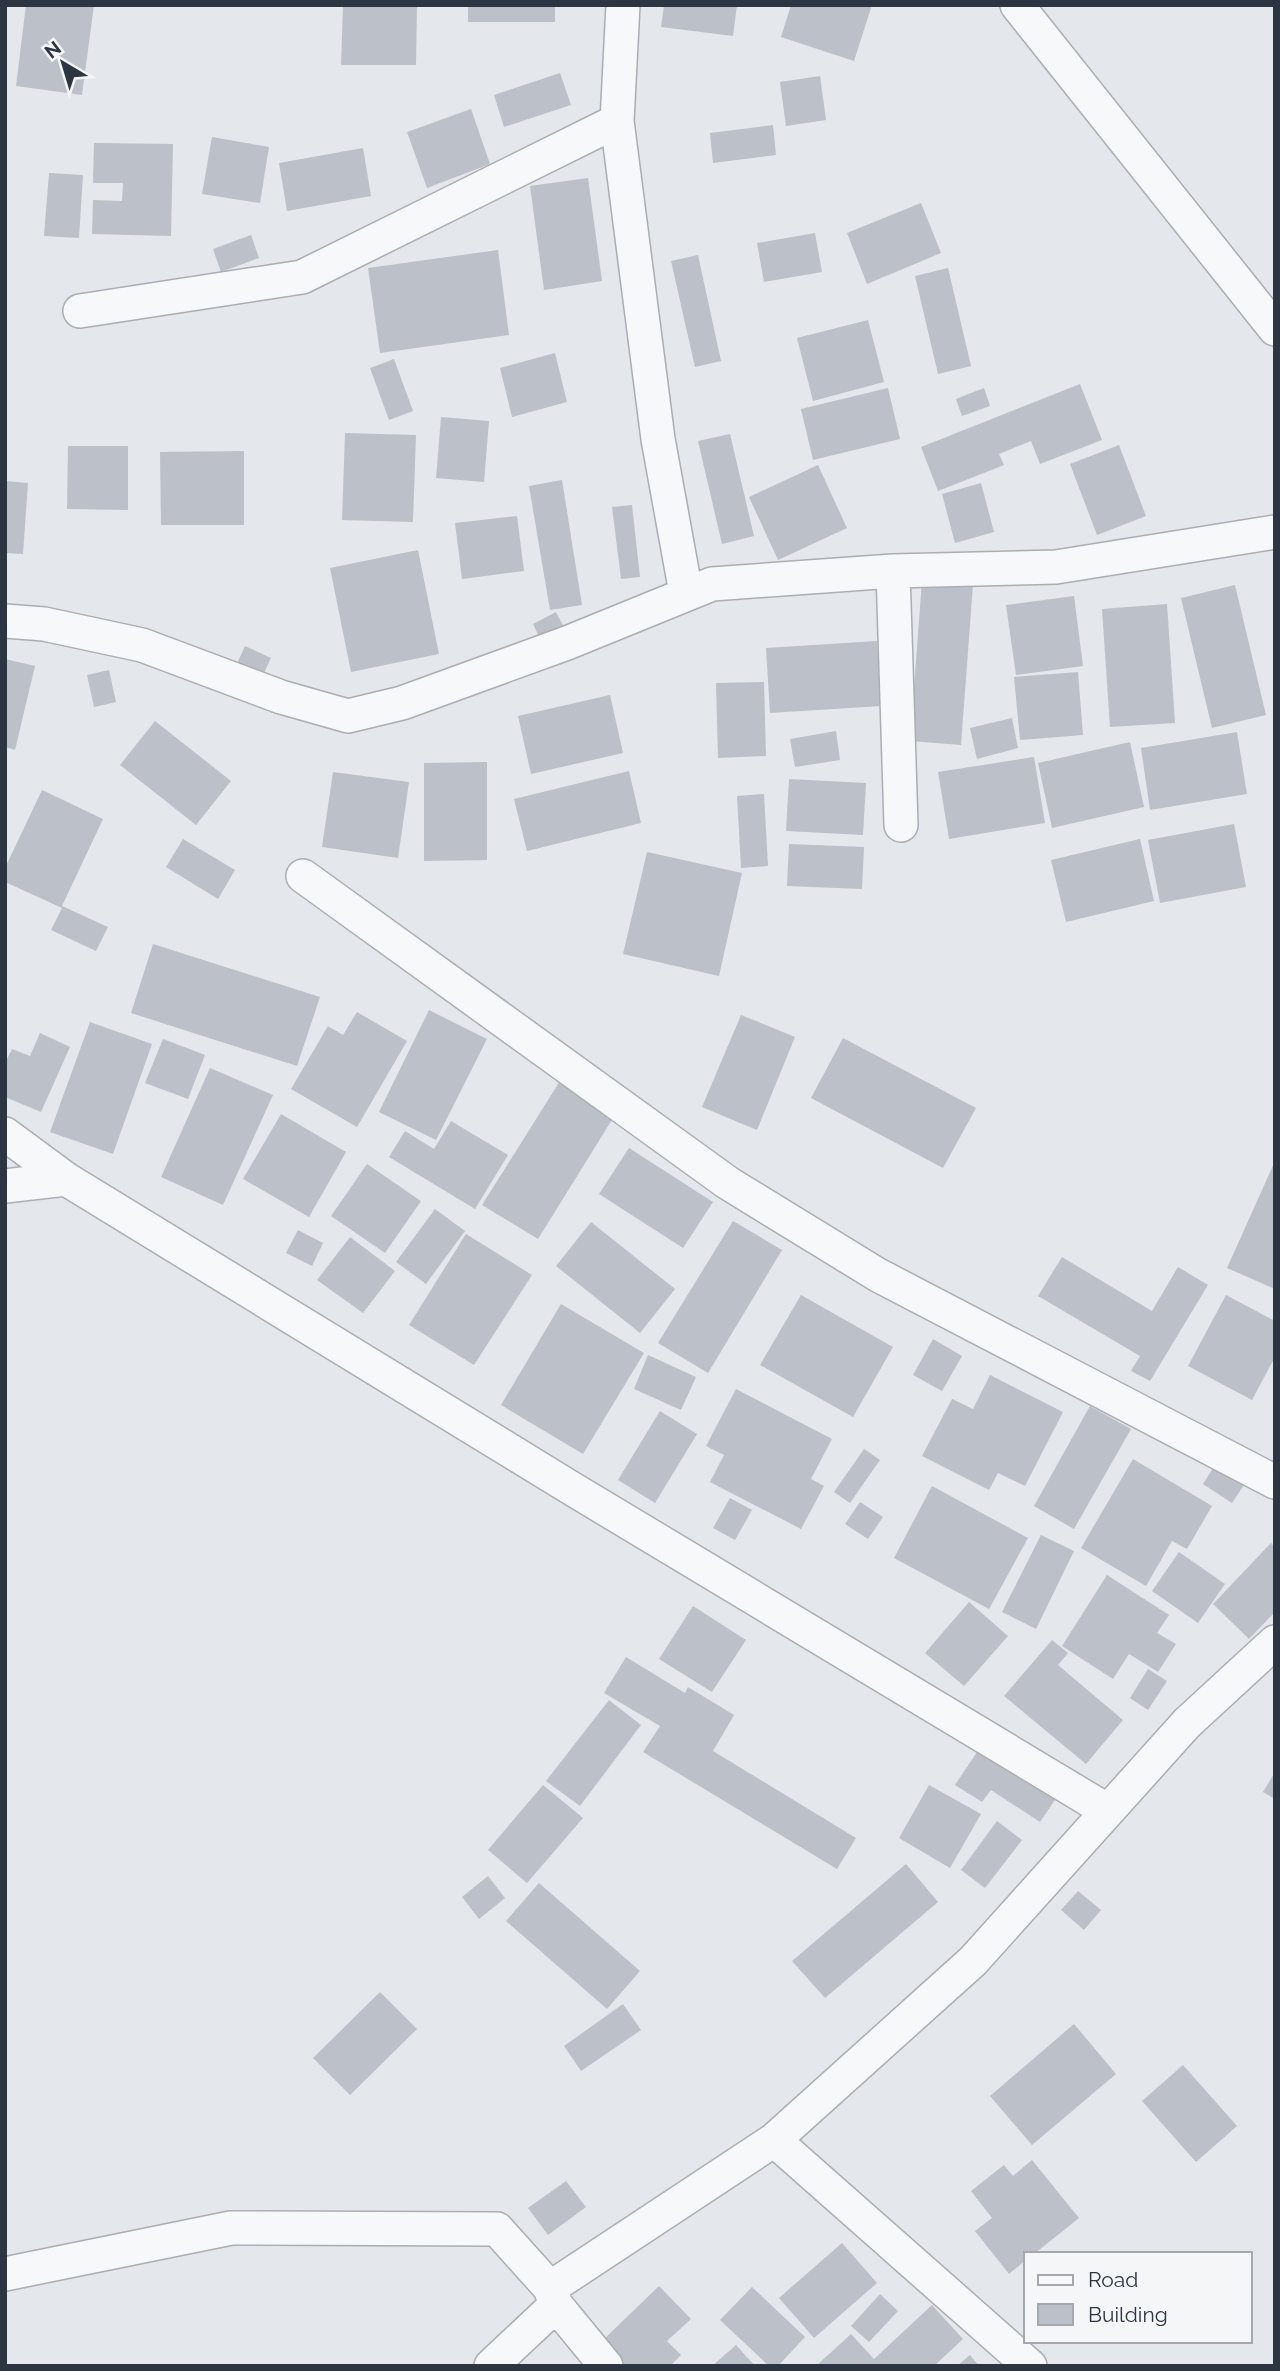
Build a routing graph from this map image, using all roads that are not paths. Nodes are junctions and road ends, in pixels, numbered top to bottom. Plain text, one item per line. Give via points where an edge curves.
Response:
1 (623, 5) edge
2 (1017, 5) edge
3 (617, 121) junction
4 (80, 312) dead end
5 (1275, 329) edge
6 (1275, 532) edge
7 (893, 571) junction
8 (687, 593) junction
9 (5, 621) edge
10 (901, 825) dead end
11 (303, 876) dead end
12 (5, 1134) edge
13 (66, 1179) junction
14 (5, 1186) edge
15 (1275, 1482) edge
16 (1275, 1642) edge
17 (1108, 1811) junction
18 (774, 2140) junction
19 (5, 2274) edge
20 (553, 2297) junction
21 (491, 2366) edge
22 (606, 2366) edge
23 (1030, 2366) edge

1 - 3 street
2 - 5 street
3 - 4 street via 302,277
3 - 8 street via 658,439
6 - 7 street via 1056,567
7 - 8 street via 712,584
7 - 10 street
8 - 9 street via 402,703 348,716 281,697 142,645 44,624
11 - 15 street via 728,1183 878,1275
12 - 13 street
13 - 14 street
13 - 17 street
16 - 17 street via 1187,1723
17 - 18 street via 973,1961
18 - 20 street
18 - 23 street
19 - 20 street via 231,2228 497,2230
20 - 21 street
20 - 22 street

